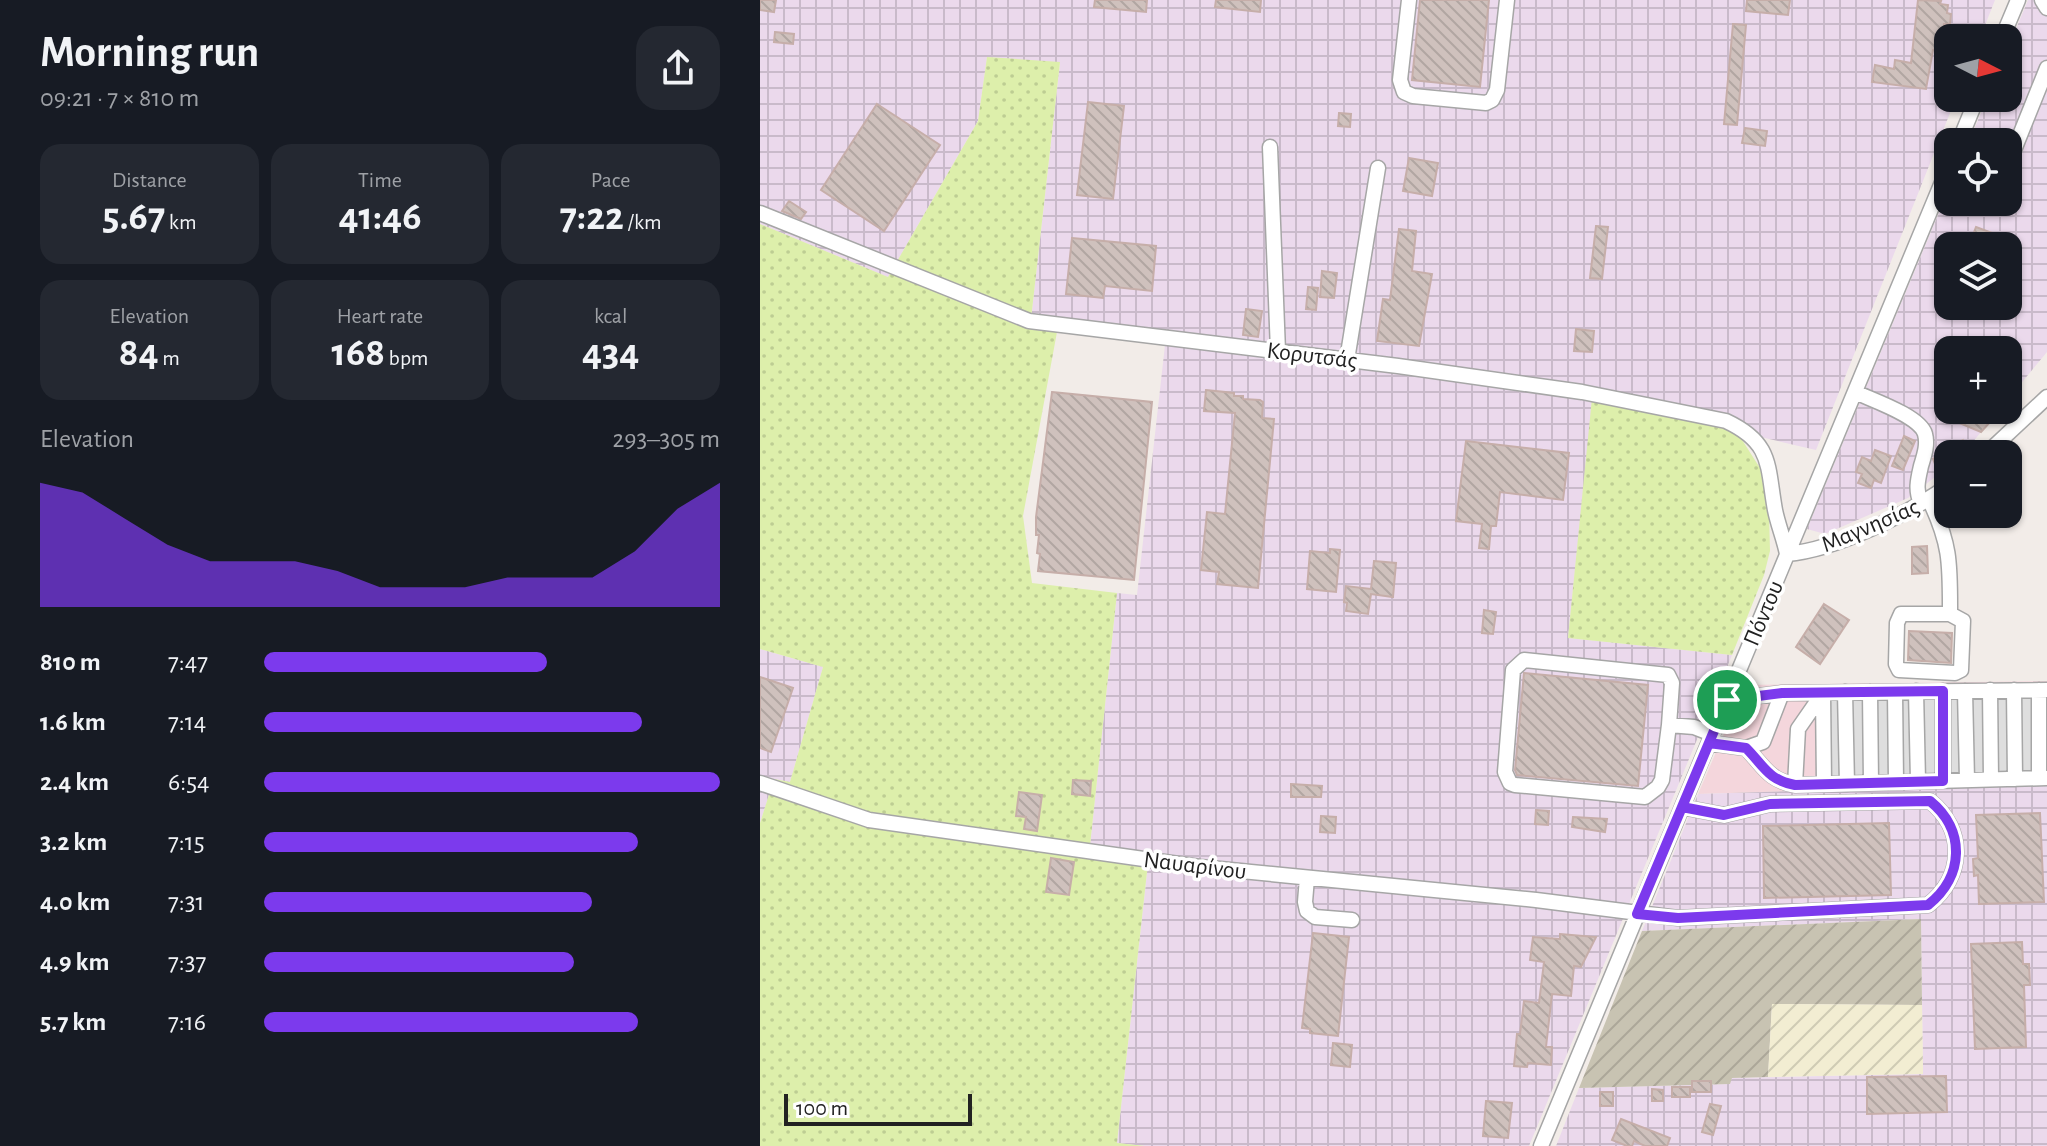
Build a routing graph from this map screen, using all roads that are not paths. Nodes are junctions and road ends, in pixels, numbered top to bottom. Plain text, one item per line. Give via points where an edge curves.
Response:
1 (1409, 0) edge
2 (1507, 0) edge
3 (2018, 0) edge
4 (2042, 0) edge
5 (2047, 8) edge
6 (2008, 24) edge
7 (2047, 68) edge
8 (2022, 130) edge
9 (1270, 147) dead end
10 (1378, 168) dead end
11 (1934, 212) edge
12 (760, 213) edge
13 (1278, 351) junction
14 (1347, 360) junction
15 (1855, 392) junction
16 (2047, 397) edge
17 (2001, 440) edge
18 (1934, 495) edge
19 (1925, 501) junction
20 (1787, 554) junction
21 (1950, 614) junction
22 (1990, 690) junction
23 (2014, 690) junction
24 (2043, 690) edge
25 (1916, 691) junction
26 (1943, 691) junction
27 (1965, 691) junction
28 (1845, 692) junction
29 (1870, 692) junction
30 (1895, 692) junction
31 (1782, 693) junction
32 (1823, 693) junction
33 (1727, 700) junction
34 (1669, 725) junction
35 (1710, 738) junction
36 (1746, 748) junction
37 (2043, 778) edge
38 (1991, 779) junction
39 (2015, 779) junction
40 (1967, 780) junction
41 (1918, 781) junction
42 (1943, 781) junction
43 (1896, 782) junction
44 (760, 783) edge
45 (1871, 783) junction
46 (1824, 784) junction
47 (1847, 784) junction
48 (1795, 785) junction
49 (1682, 807) junction
50 (1307, 878) junction
51 (1637, 914) junction
52 (1352, 920) dead end
53 (1541, 1146) edge

1 - 2 street via 1400,80 1404,92 1486,103 1497,90
3 - 6 street
4 - 5 street
7 - 8 street
9 - 13 street
10 - 14 street
11 - 15 street, Πόντου
12 - 13 street, Κορυτσάς via 1029,321
13 - 14 street, Κορυτσάς
14 - 20 street, Κορυτσάς via 1582,392 1726,421 1762,447
15 - 19 street via 1913,419 1924,430 1917,496
15 - 20 street, Πόντου
16 - 17 street
18 - 19 street, Μαγνησίας
19 - 20 street, Μαγνησίας via 1832,543
19 - 21 street via 1945,531
20 - 33 street, Πόντου
21 - 21 street via 1901,614 1899,670 1959,672 1963,621
22 - 23 street
22 - 27 street
22 - 38 street
23 - 24 street
23 - 39 street
24 - 37 street
25 - 26 street
25 - 30 street
25 - 41 street
26 - 27 street
26 - 42 street
27 - 40 street
28 - 29 street
28 - 32 street
28 - 47 street
29 - 30 street
29 - 45 street
30 - 43 street
31 - 32 street
31 - 33 street
31 - 36 street via 1763,742
32 - 46 street
32 - 48 street via 1798,729
33 - 35 street, Πόντου
34 - 34 street via 1662,780 1645,797 1515,785 1505,772 1513,670 1524,660 1668,675
34 - 35 street via 1694,727
35 - 36 street
35 - 49 street, Πόντου
36 - 48 street via 1762,769
37 - 39 street
38 - 39 street
38 - 40 street
40 - 42 street
41 - 42 street
41 - 43 street
43 - 45 street
44 - 50 street, Ναυαρίνου via 869,820
45 - 47 street
46 - 47 street
46 - 48 street
49 - 51 street, Πόντου
49 - 51 street, Ναυαρίνου via 1724,815 1770,804 1930,801 1954,833 1956,863 1949,882 1928,905 1678,918
50 - 51 street, Ναυαρίνου
50 - 52 street via 1307,911 1315,917
51 - 53 street, Πόντου

